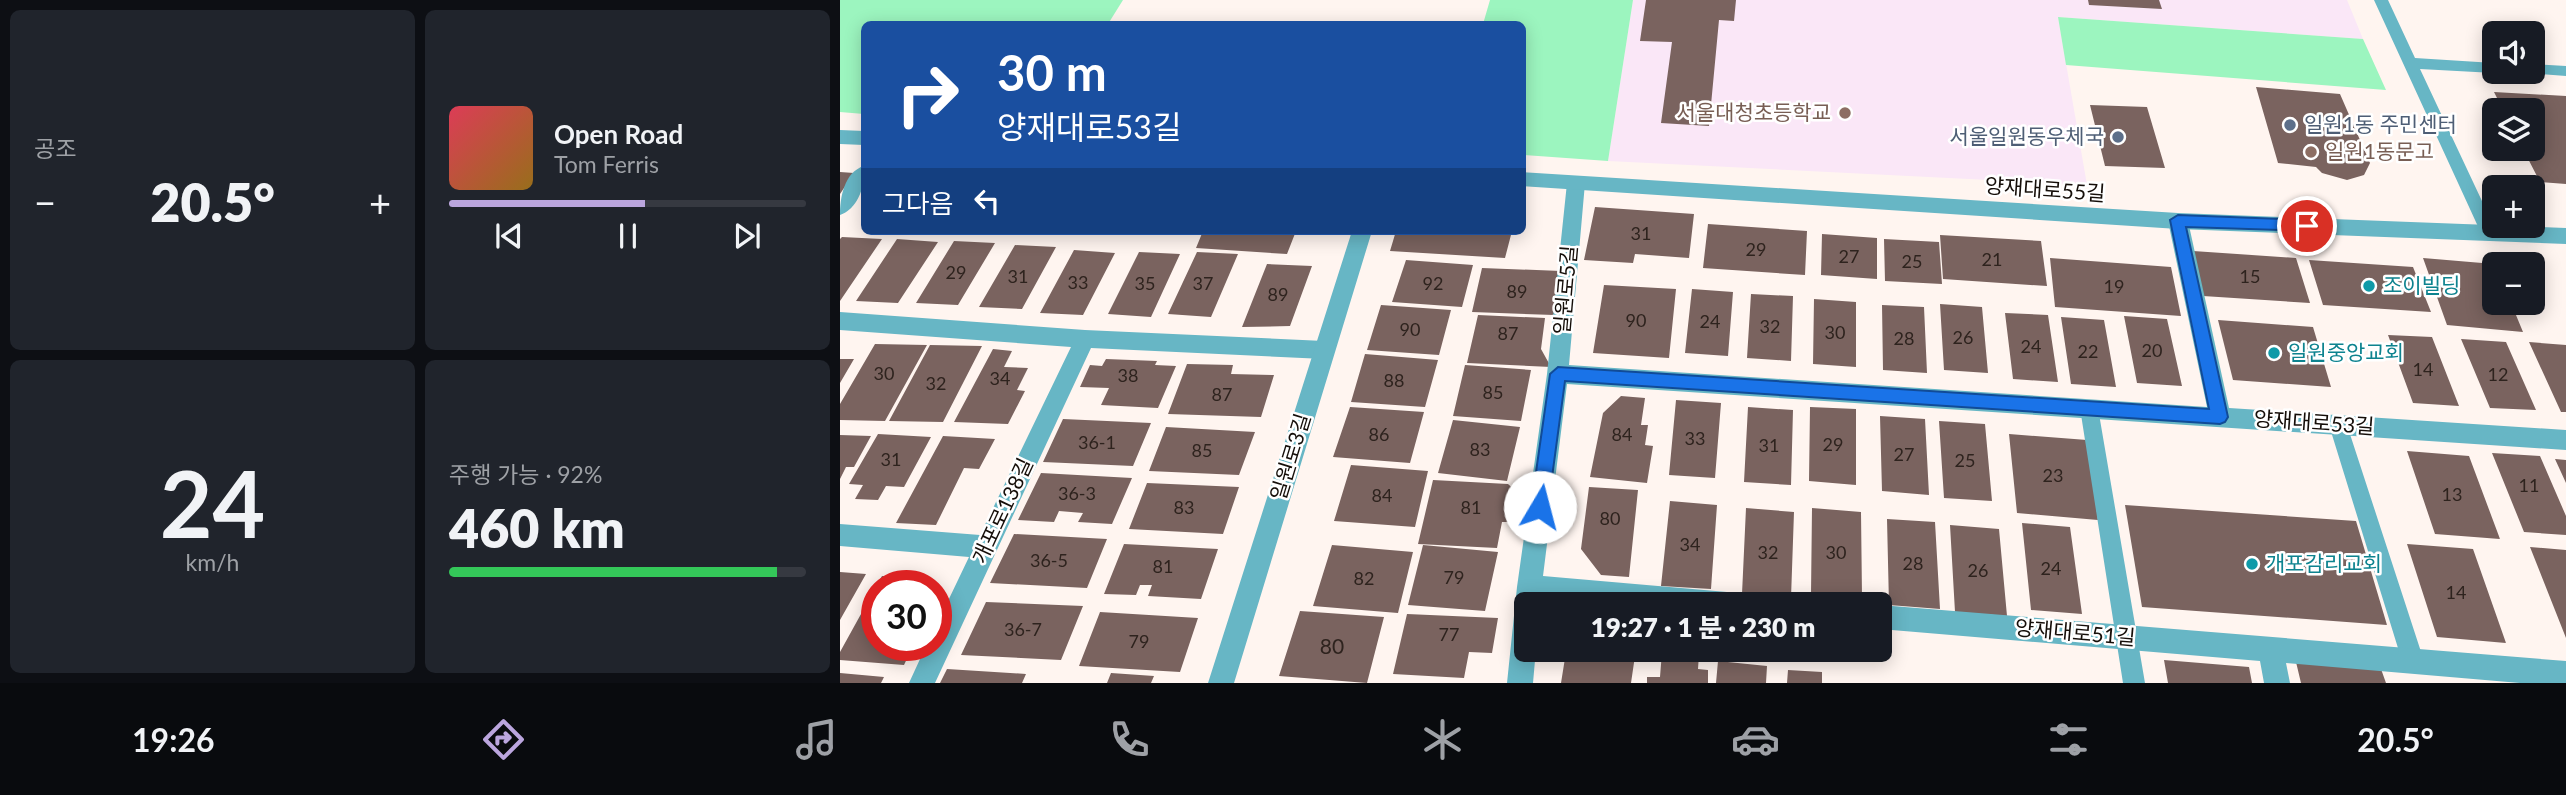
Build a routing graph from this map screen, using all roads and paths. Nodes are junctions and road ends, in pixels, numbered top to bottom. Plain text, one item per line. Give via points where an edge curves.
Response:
1 (2381, 0) edge
2 (2410, 63) junction
3 (2482, 67) edge
4 (2545, 70) edge
5 (2566, 71) edge
6 (840, 137) edge
7 (861, 138) edge
8 (861, 177) edge
9 (1526, 179) edge
10 (1576, 183) junction
11 (840, 208) edge
12 (2482, 218) edge
13 (2178, 220) junction
14 (2482, 233) edge
15 (1361, 235) edge
16 (2545, 235) edge
17 (2566, 236) edge
18 (840, 321) edge
19 (1085, 338) junction
20 (1324, 351) junction
21 (1558, 374) junction
22 (2089, 408) junction
23 (2220, 417) junction
24 (2338, 425) junction
25 (2566, 440) edge
26 (840, 535) edge
27 (985, 548) junction
28 (1528, 592) edge
29 (1892, 618) edge
30 (2127, 637) junction
31 (2271, 649) junction
32 (1522, 662) edge
33 (2415, 672) edge
34 (2566, 674) edge
35 (922, 683) edge
36 (1222, 683) edge
37 (1520, 683) edge
38 (2134, 683) edge
39 (2277, 683) edge

1 - 2 lane
2 - 3 lane
2 - 12 lane
4 - 5 lane
6 - 7 street
8 - 11 street
9 - 10 street, 양재대로55길
10 - 13 street, 양재대로55길
10 - 21 street, 일원로5길
13 - 14 street, 양재대로55길
13 - 23 street
15 - 20 street, 일원로3길
16 - 17 street, 양재대로55길
18 - 19 street
19 - 20 street
19 - 27 street, 개포로138길
20 - 36 street, 일원로3길
21 - 22 street, 양재대로53길
21 - 28 street, 일원로5길
22 - 23 street, 양재대로53길
22 - 30 lane
23 - 24 street, 양재대로53길
24 - 25 street, 양재대로53길
24 - 33 lane
26 - 27 street
27 - 35 street, 개포로138길
29 - 30 street, 양재대로51길
30 - 31 street, 양재대로51길
30 - 38 lane
31 - 33 street, 양재대로51길
31 - 39 street
32 - 37 street
33 - 34 street, 양재대로51길

